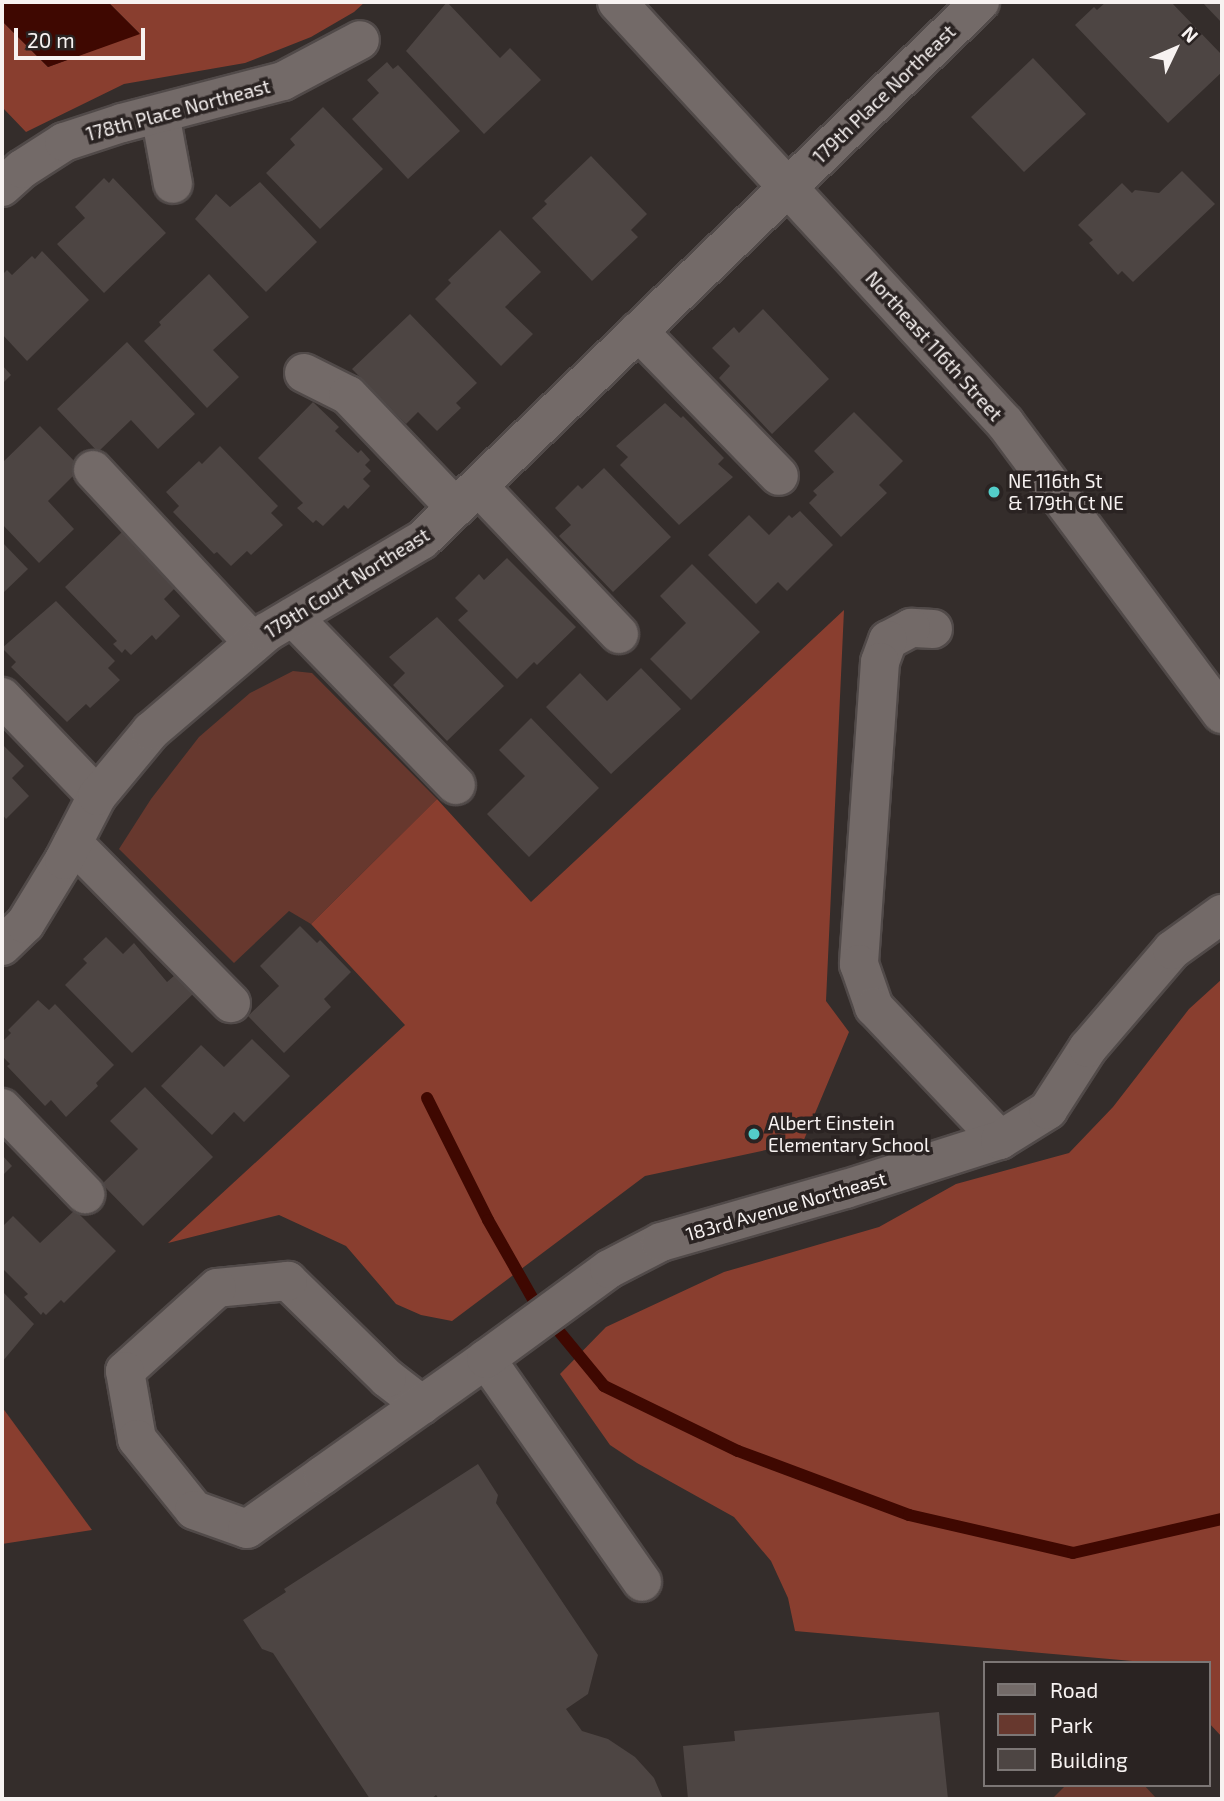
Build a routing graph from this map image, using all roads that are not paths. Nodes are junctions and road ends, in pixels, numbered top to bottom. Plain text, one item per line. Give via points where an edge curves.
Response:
1 (617, 2) edge
2 (980, 2) edge
3 (360, 40) dead end
4 (160, 114) junction
5 (173, 184) dead end
6 (788, 186) junction
7 (2, 187) edge
8 (638, 331) junction
9 (304, 373) dead end
10 (93, 470) dead end
11 (779, 476) dead end
12 (468, 498) junction
13 (293, 617) junction
14 (933, 629) dead end
15 (619, 634) dead end
16 (254, 643) junction
17 (2, 697) edge
18 (1222, 714) edge
19 (456, 785) dead end
20 (97, 796) junction
21 (73, 843) junction
22 (1222, 914) edge
23 (2, 946) edge
24 (230, 1003) dead end
25 (2, 1108) edge
26 (1000, 1140) junction
27 (85, 1194) dead end
28 (486, 1359) junction
29 (422, 1405) junction
30 (642, 1582) dead end

1 - 6 street, Northeast 116th Street
2 - 6 street, 179th Place Northeast
3 - 4 street, 178th Place Northeast via 283,81
4 - 5 street
4 - 7 street, 178th Place Northeast via 64,142
6 - 8 street, 179th Court Northeast
6 - 18 street, Northeast 116th Street via 1005,423
8 - 11 street
8 - 12 street, 179th Court Northeast
9 - 12 street via 348,395
10 - 16 street
12 - 13 street, 179th Court Northeast via 422,540
12 - 15 street
13 - 16 street, 179th Court Northeast
13 - 19 street
14 - 26 street via 911,628 888,640 880,662 859,964 874,1007
16 - 20 street, 179th Court Northeast via 151,731
17 - 20 street
20 - 21 street, 179th Court Northeast
21 - 23 street, 179th Court Northeast via 25,924
21 - 24 street
22 - 26 street, 183rd Avenue Northeast via 1172,950 1088,1048 1048,1110
25 - 27 street
26 - 28 street, 183rd Avenue Northeast via 661,1242 609,1269
28 - 29 street, 183rd Avenue Northeast
28 - 30 street
29 - 29 street, 183rd Avenue Northeast via 387,1378 288,1281 217,1288 125,1371 137,1439 194,1510 247,1529

